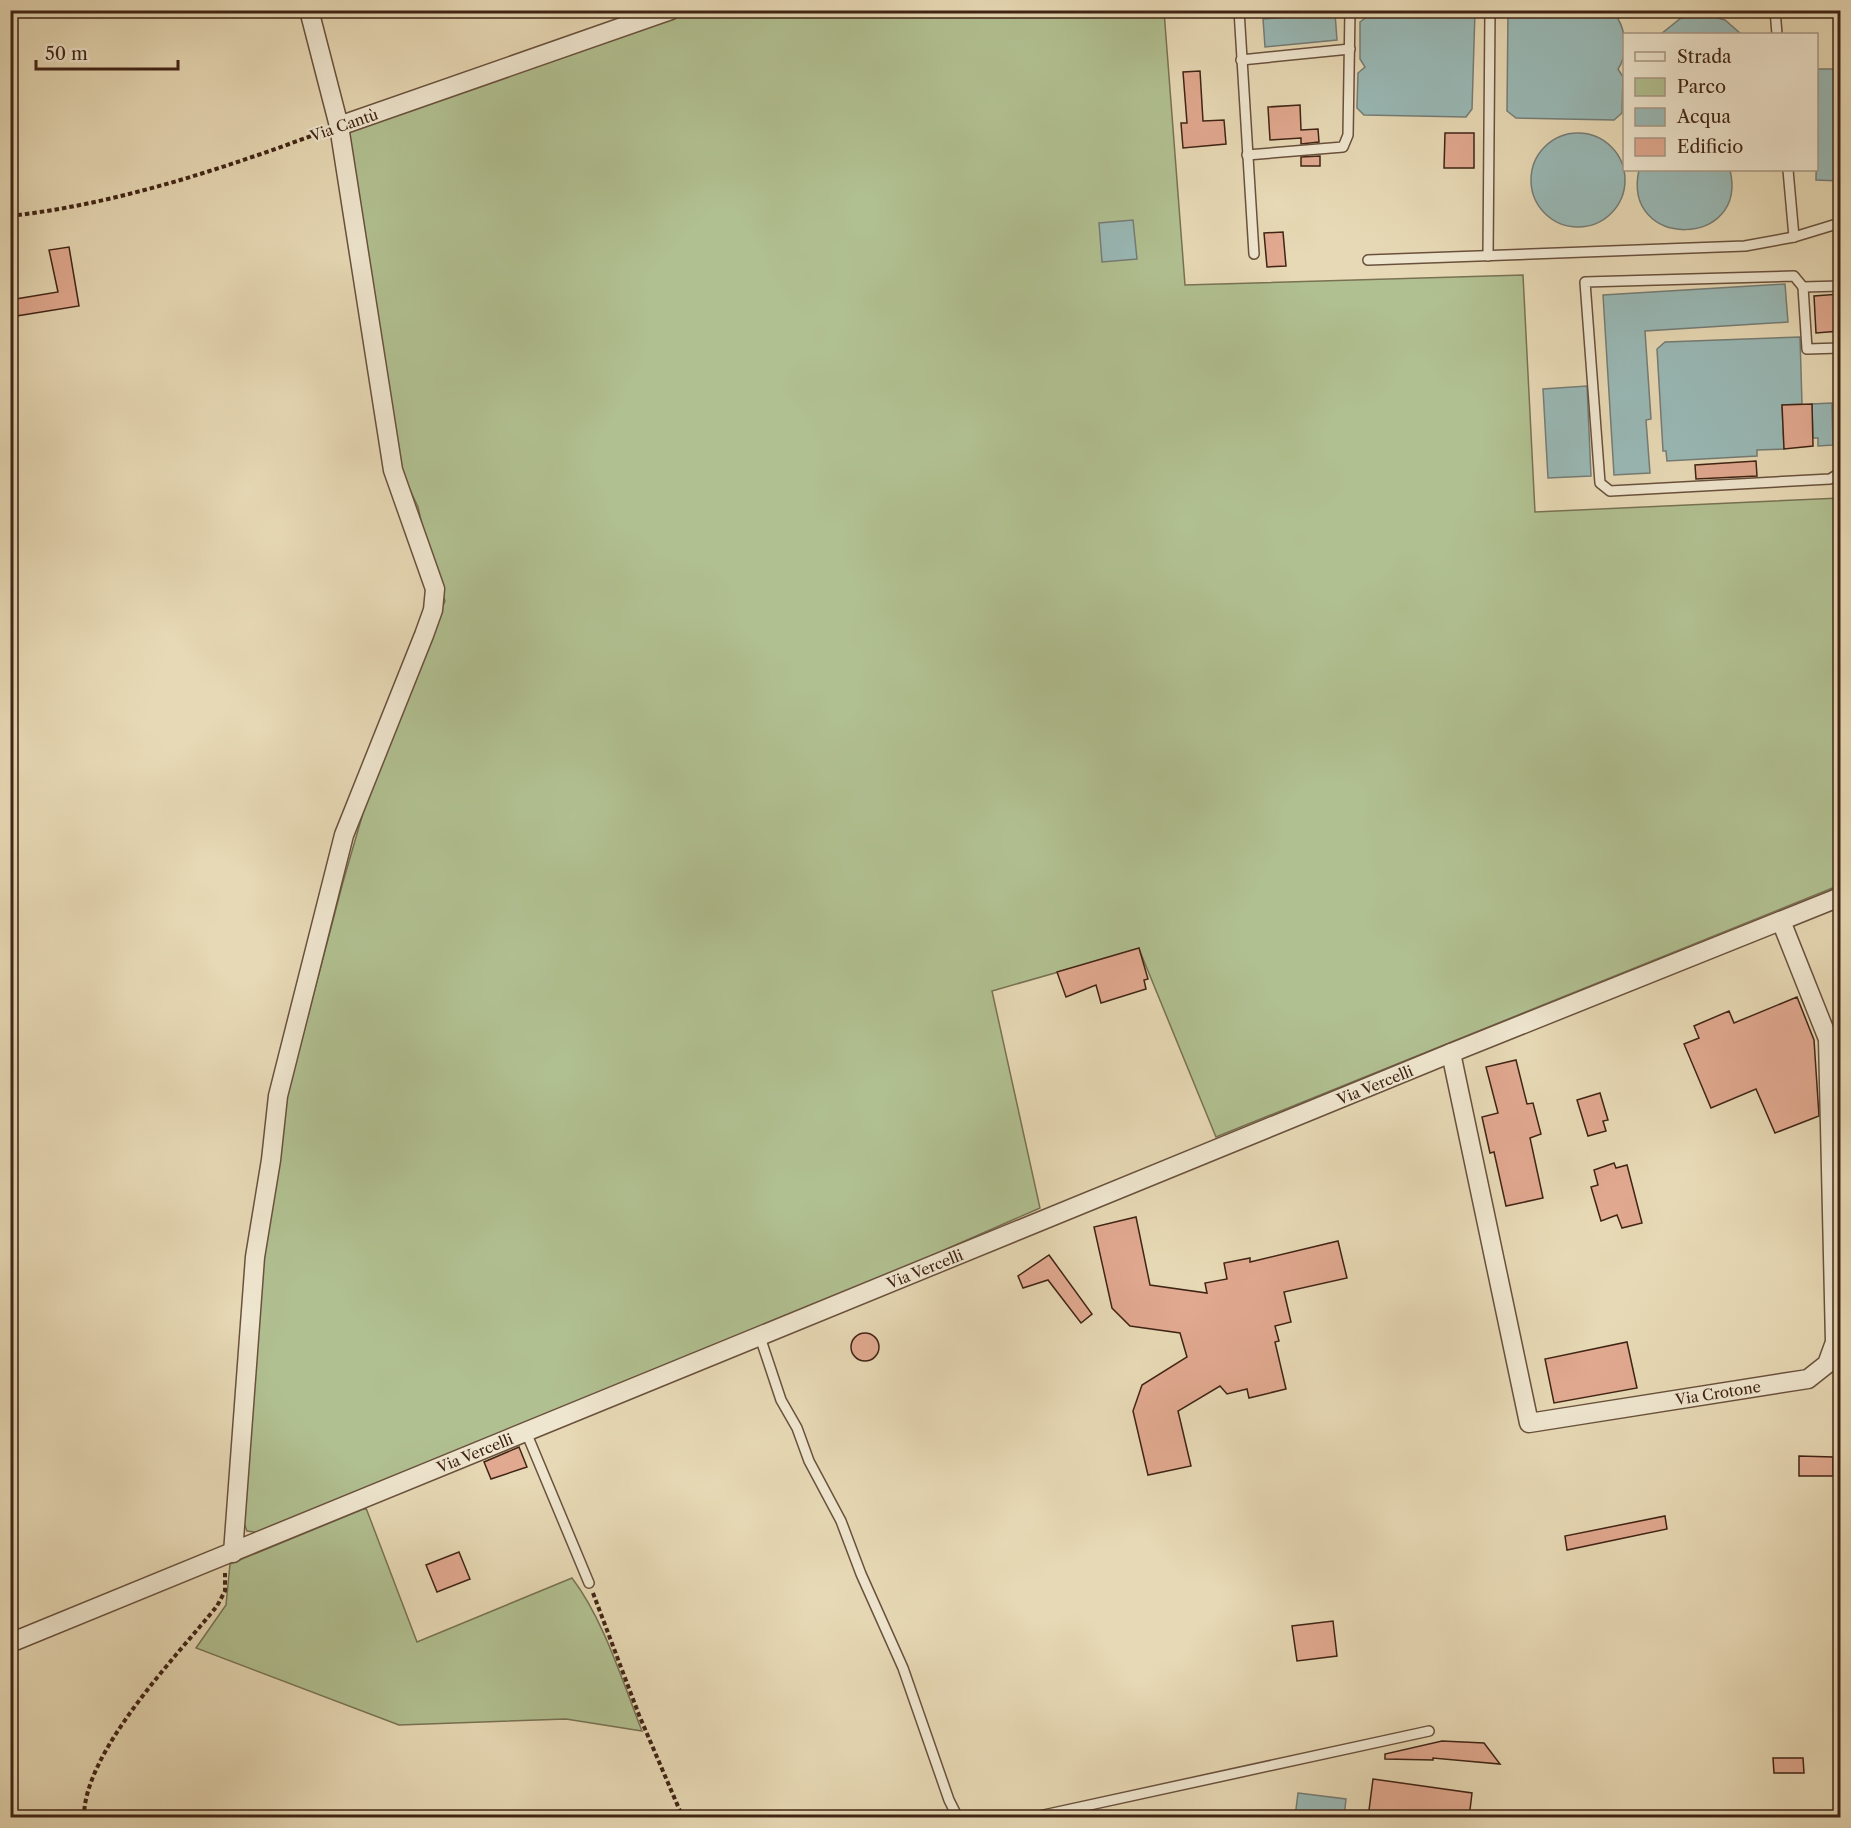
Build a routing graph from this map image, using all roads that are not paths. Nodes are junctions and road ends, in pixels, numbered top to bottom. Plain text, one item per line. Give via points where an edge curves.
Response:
1 (309, 10) edge
2 (671, 10) edge
3 (1239, 10) edge
4 (1350, 10) edge
5 (1490, 10) edge
6 (1774, 10) edge
7 (1777, 33) edge
8 (1350, 49) junction
9 (1241, 60) junction
10 (339, 126) junction
11 (1247, 154) junction
12 (1788, 171) edge
13 (1840, 223) edge
14 (1794, 237) junction
15 (1254, 254) dead end
16 (1488, 256) junction
17 (1368, 260) dead end
18 (1840, 286) edge
19 (1803, 287) junction
20 (1840, 348) edge
21 (1840, 473) edge
22 (1840, 897) edge
23 (1781, 921) junction
24 (1451, 1053) junction
25 (760, 1337) junction
26 (526, 1432) junction
27 (227, 1555) junction
28 (589, 1583) road end
29 (10, 1643) edge
30 (1428, 1731) dead end
31 (958, 1818) edge
32 (1030, 1818) edge

1 - 10 street
2 - 10 street, Via Cantù
3 - 9 lane
4 - 8 lane
5 - 16 lane
6 - 7 lane
8 - 9 lane
8 - 11 lane via 1348,135 1343,147
9 - 11 lane
10 - 27 street via 387,437 407,515 435,589 433,610 344,835 278,1096 255,1257
11 - 15 lane
12 - 14 lane
13 - 14 lane
14 - 16 lane via 1745,246
16 - 17 lane
18 - 19 lane
19 - 20 lane via 1807,349
19 - 21 lane via 1794,276 1586,282 1600,483 1610,492 1830,479
22 - 23 street, Via Vercelli
23 - 24 street, Via Vercelli
23 - 24 street, Via Crotone via 1828,1039 1835,1342 1827,1364 1808,1379 1529,1423
24 - 25 street, Via Vercelli
25 - 26 street, Via Vercelli
25 - 31 lane via 781,1400 841,1521 903,1668
26 - 27 street, Via Vercelli
26 - 28 lane
27 - 29 street, Via Vercelli
30 - 32 lane

